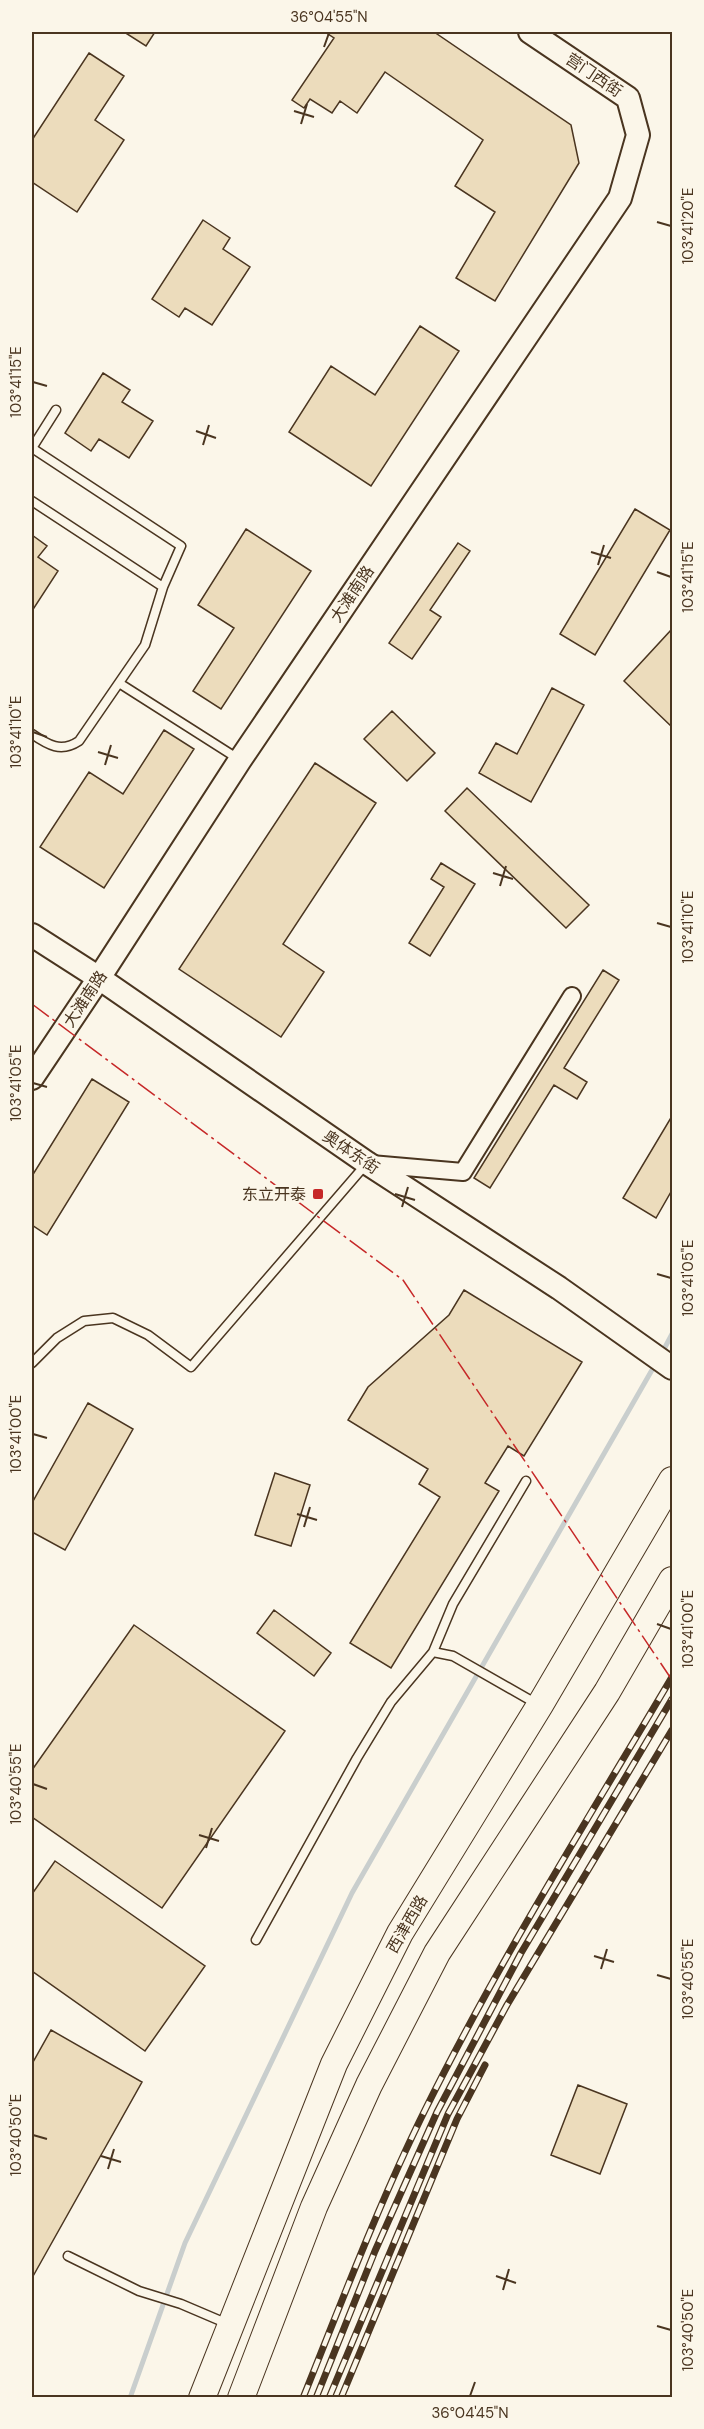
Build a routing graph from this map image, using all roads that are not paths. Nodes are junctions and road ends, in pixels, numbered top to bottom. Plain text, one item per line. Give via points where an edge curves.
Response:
1 (530, 32) edge
2 (628, 98) joint
3 (56, 410) dead end
4 (32, 448) edge
5 (32, 501) edge
6 (163, 586) junction
7 (119, 683) junction
8 (32, 734) edge
9 (240, 760) junction
10 (32, 934) edge
11 (99, 978) junction
12 (572, 996) dead end
13 (32, 1078) edge
14 (367, 1163) junction
15 (32, 1363) edge
16 (672, 1368) edge
17 (672, 1480) edge
18 (526, 1481) dead end
19 (672, 1580) edge
20 (434, 1652) junction
21 (540, 1705) junction
22 (256, 1940) dead end
23 (334, 2064) junction
24 (369, 2085) junction
25 (68, 2256) dead end
26 (231, 2325) junction
27 (202, 2397) edge
28 (241, 2397) edge

1 - 2 street, 营门西街
2 - 9 street, 大滩南路 via 638,135 620,198
3 - 4 lane
4 - 6 lane via 181,546
5 - 6 lane
6 - 7 lane via 145,645
7 - 8 lane via 72,746 56,748
7 - 9 lane
9 - 11 street, 大滩南路
10 - 11 street, 奥体东街
11 - 13 street, 大滩南路
11 - 14 street, 奥体东街
12 - 14 street via 463,1172
14 - 15 lane via 191,1367 148,1335 113,1318 84,1321 57,1338
14 - 16 street, 奥体东街 via 559,1288
17 - 21 main road, 西津西路
18 - 20 lane via 453,1604
19 - 24 main road via 607,1692 437,1953
20 - 21 lane via 453,1656
20 - 22 lane via 374,1730
21 - 23 main road, 西津西路 via 400,1933
23 - 24 main road
23 - 26 main road, 西津西路
24 - 28 main road via 314,2207
25 - 26 lane via 139,2291
26 - 27 main road, 西津西路

